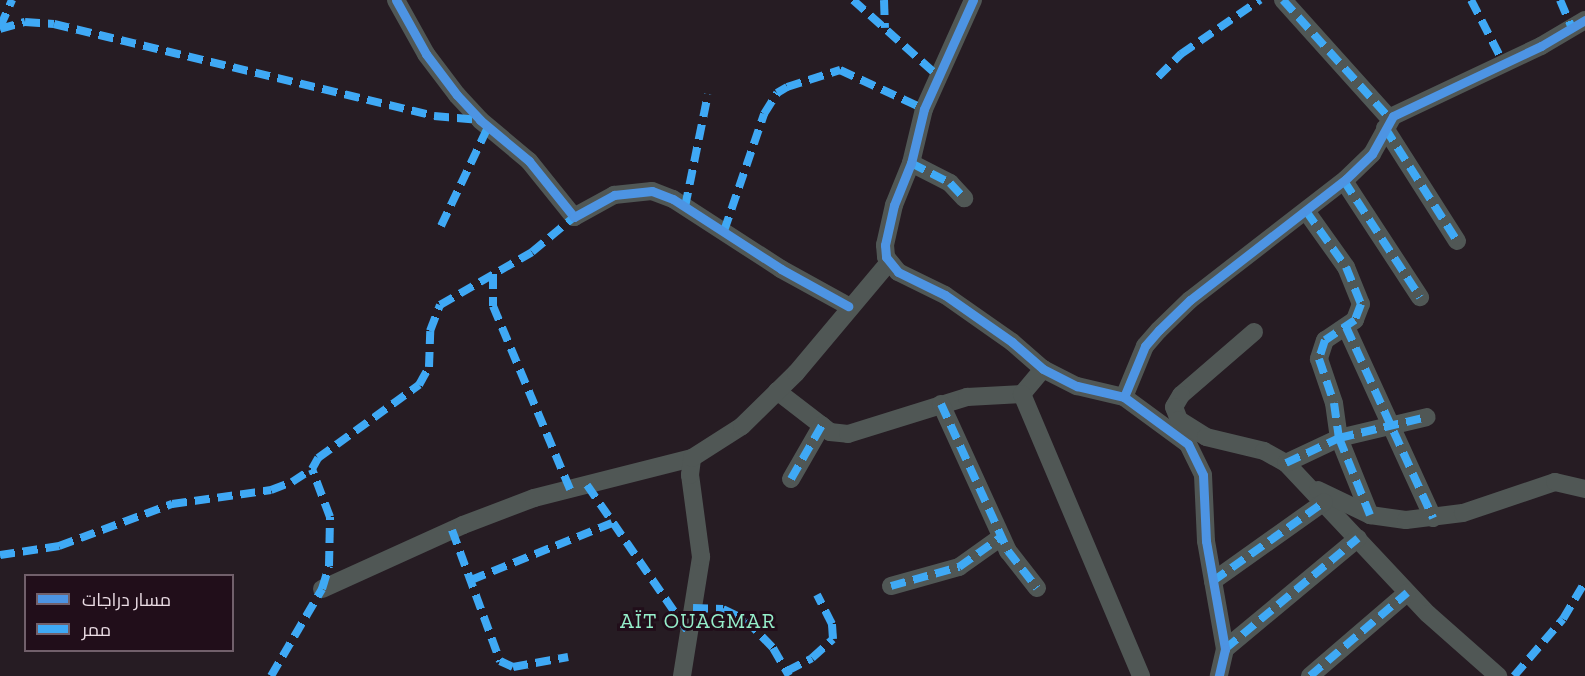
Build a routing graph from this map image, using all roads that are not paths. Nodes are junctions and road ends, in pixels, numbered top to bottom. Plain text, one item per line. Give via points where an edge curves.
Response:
1 (396, 0) edge
2 (973, 0) edge
3 (1286, 1) edge
4 (1585, 20) edge
5 (1387, 124) junction
6 (911, 163) junction
7 (1344, 181) junction
8 (964, 198) dead end
9 (1306, 211) junction
10 (1456, 241) dead end
11 (889, 262) junction
12 (1420, 297) dead end
13 (848, 306) junction
14 (1346, 327) junction
15 (1254, 332) dead end
16 (1043, 369) junction
17 (777, 391) junction
18 (1022, 394) junction
19 (1124, 397) junction
20 (941, 404) junction
21 (1427, 417) dead end
22 (822, 425) junction
23 (1393, 427) junction
24 (1339, 438) junction
25 (692, 458) junction
26 (1286, 463) junction
27 (791, 479) dead end
28 (1305, 483) junction
29 (1585, 489) edge
30 (1324, 502) junction
31 (1370, 515) junction
32 (1433, 518) junction
33 (1001, 537) junction
34 (1358, 538) junction
35 (1214, 581) junction
36 (891, 586) dead end
37 (1037, 588) dead end
38 (322, 589) dead end
39 (1407, 593) junction
40 (1225, 649) junction
41 (682, 676) edge
42 (1141, 676) edge
43 (1219, 676) edge
44 (1310, 676) edge
45 (1498, 676) edge

1 - 13 street via 426,54 457,95 529,161 574,217 614,195 652,191 673,199 781,269
2 - 6 street via 924,109
3 - 5 street
4 - 5 street via 1541,46 1410,105
5 - 7 street via 1372,154
5 - 10 street
6 - 8 street via 950,183
6 - 11 street via 894,205 886,240
7 - 9 street
7 - 12 street
9 - 14 street via 1346,267 1358,294 1358,314
9 - 19 street via 1190,300 1159,330 1145,346
11 - 13 street
11 - 16 street via 904,276 945,295
13 - 17 street via 816,351
14 - 23 street
14 - 24 street via 1325,340 1319,359 1334,403
15 - 26 street via 1181,394 1175,412 1184,425 1206,437 1264,451
16 - 18 street
16 - 19 street via 1077,386
17 - 22 street
17 - 25 street via 742,426
18 - 20 street via 967,397
18 - 42 street
19 - 35 street via 1179,435 1197,458 1203,475 1206,541
20 - 22 street via 858,433 830,432
20 - 33 street
21 - 23 street
22 - 27 street
23 - 24 street
23 - 32 street
24 - 26 street
24 - 31 street
25 - 38 street via 534,498 463,525
25 - 41 street via 690,475 701,557
26 - 28 street
28 - 30 street
28 - 31 street
29 - 32 street via 1556,482 1488,506
30 - 34 street
30 - 35 street
31 - 32 street via 1406,520
33 - 36 street via 959,567
33 - 37 street via 1014,561
34 - 39 street
34 - 40 street
35 - 40 street
39 - 44 street
39 - 45 street
40 - 43 street

